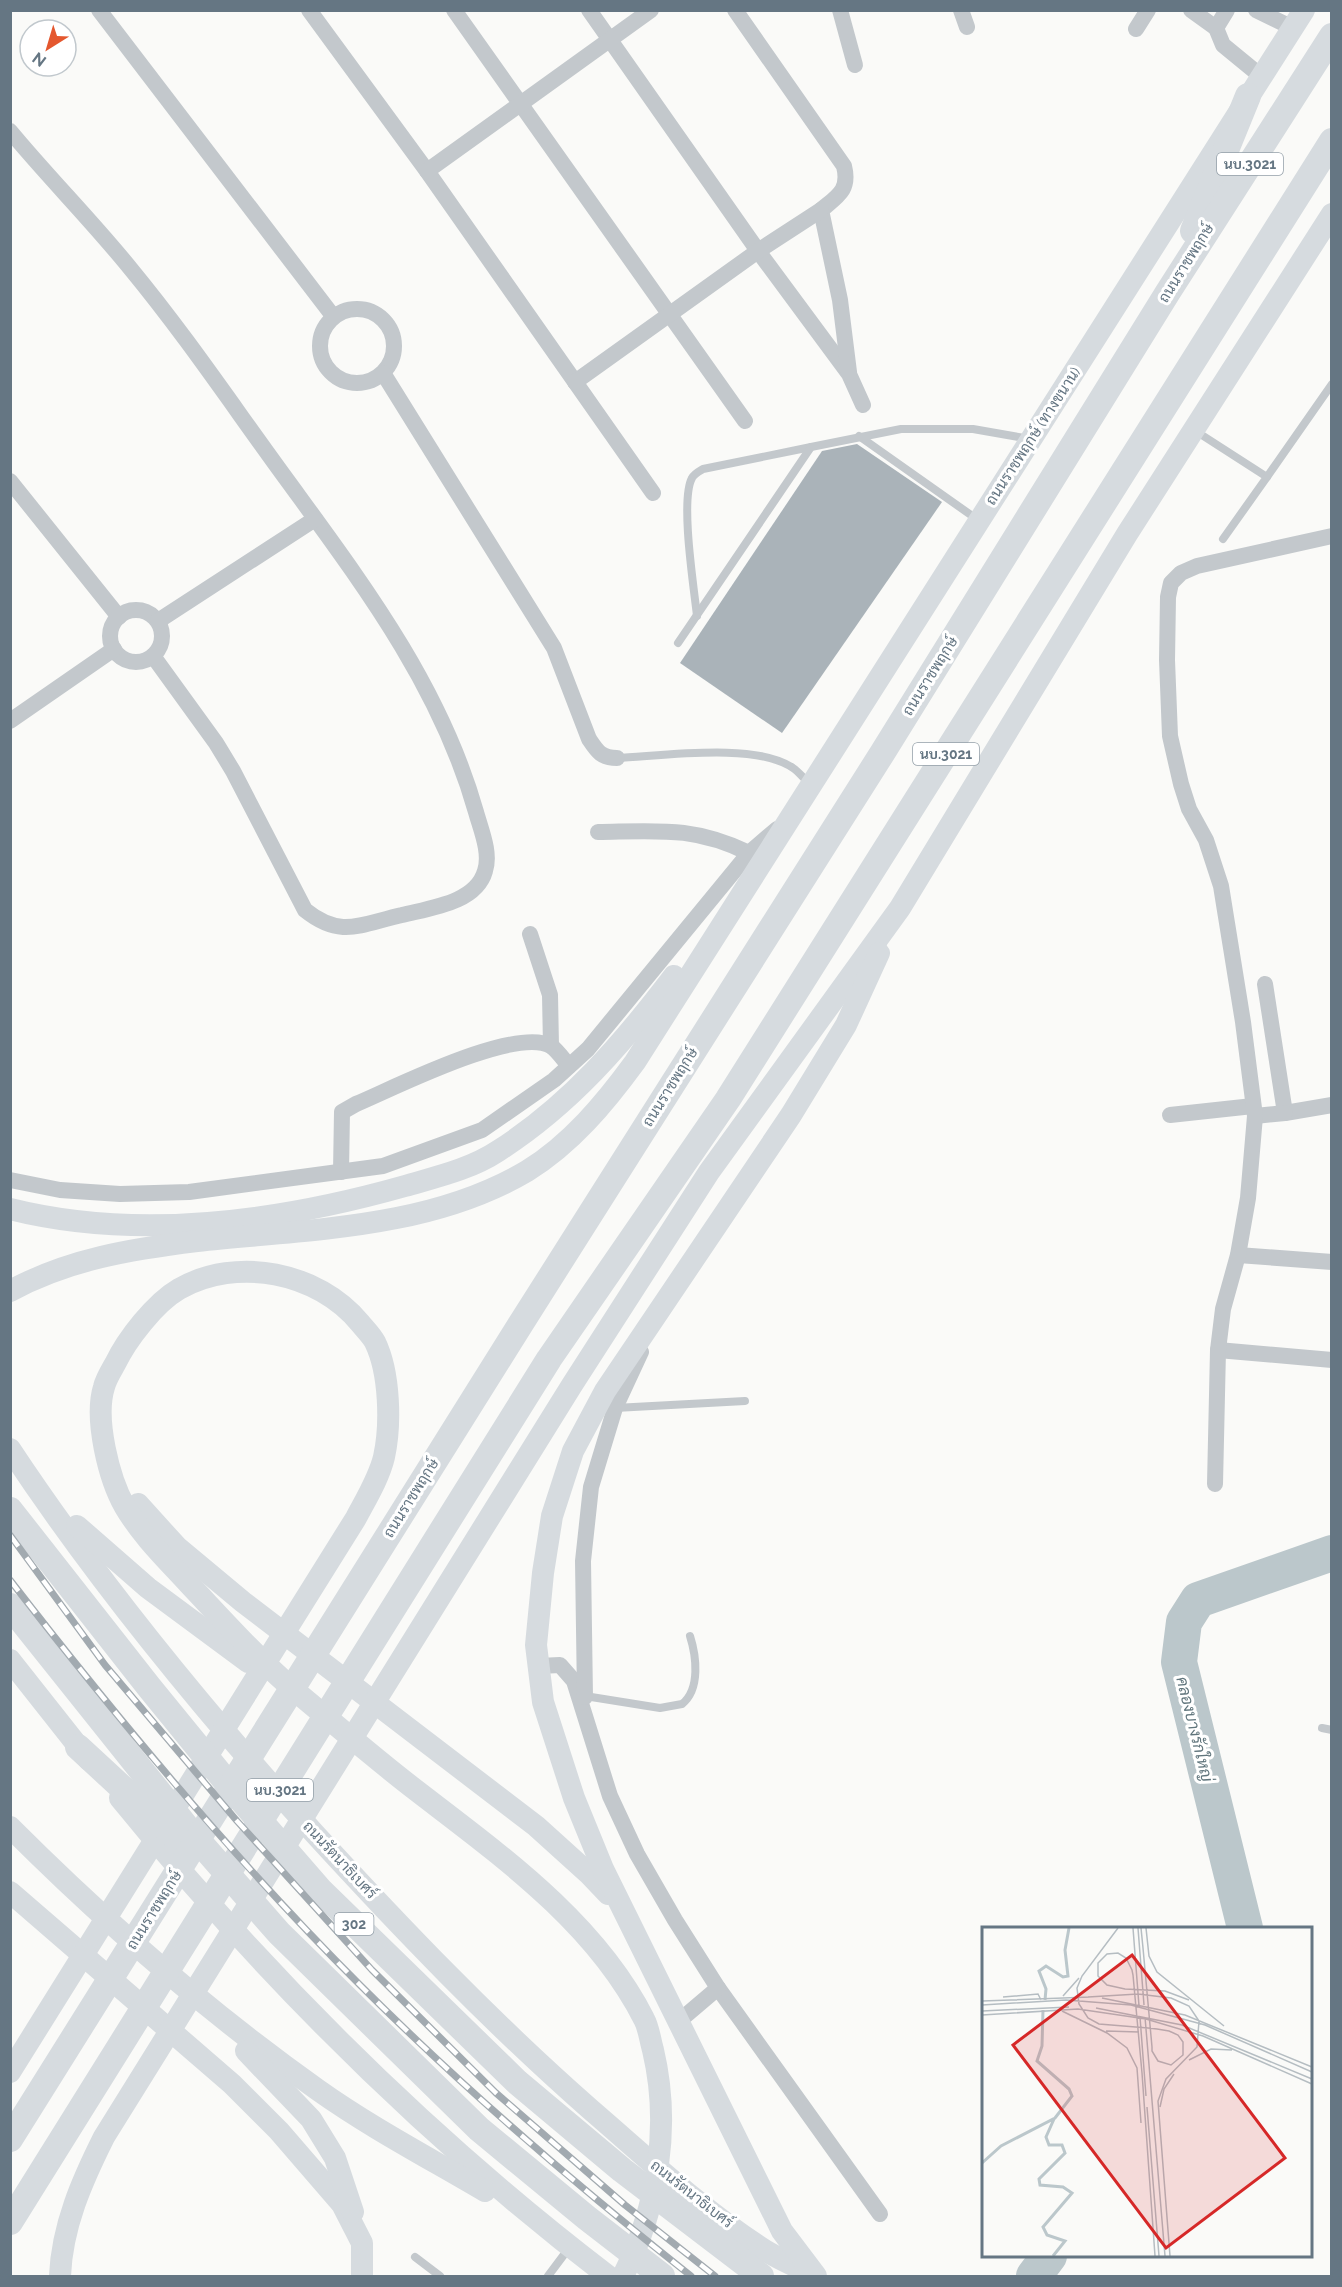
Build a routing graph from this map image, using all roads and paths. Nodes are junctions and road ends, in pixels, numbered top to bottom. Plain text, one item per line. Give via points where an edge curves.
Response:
1 (99, 10) edge
2 (309, 10) edge
3 (454, 10) edge
4 (589, 10) edge
5 (651, 10) edge
6 (735, 10) edge
7 (840, 10) edge
8 (961, 10) edge
9 (1148, 10) edge
10 (1191, 10) edge
11 (1227, 10) edge
12 (1256, 10) edge
13 (1298, 19) edge
14 (967, 27) dead end
15 (1216, 28) junction
16 (1136, 29) dead end
17 (1332, 36) edge
18 (611, 41) junction
19 (855, 65) dead end
20 (1255, 86) junction
21 (519, 105) junction
22 (10, 131) edge
23 (1332, 141) edge
24 (427, 171) junction
25 (821, 210) junction
26 (1332, 214) edge
27 (758, 251) junction
28 (1167, 292) junction
29 (670, 314) junction
30 (333, 316) junction
31 (383, 373) junction
32 (849, 374) junction
33 (575, 382) junction
34 (1332, 384) edge
35 (863, 405) dead end
36 (745, 421) dead end
37 (1194, 430) junction
38 (860, 436) junction
39 (1030, 439) junction
40 (811, 447) junction
41 (1268, 477) junction
42 (10, 481) edge
43 (653, 493) dead end
44 (315, 519) junction
45 (979, 520) junction
46 (1332, 537) edge
47 (1223, 539) dead end
48 (697, 616) junction
49 (119, 617) junction
50 (158, 621) junction
51 (678, 643) dead end
52 (114, 649) junction
53 (153, 656) junction
54 (10, 721) edge
55 (617, 758) joint
56 (810, 784) junction
57 (598, 832) dead end
58 (755, 857) junction
59 (900, 908) junction
60 (530, 934) dead end
61 (1265, 984) dead end
62 (551, 1046) junction
63 (569, 1066) junction
64 (1332, 1105) edge
65 (1254, 1111) junction
66 (1285, 1113) junction
67 (1170, 1115) dead end
68 (341, 1172) junction
69 (10, 1180) edge
70 (10, 1209) edge
71 (1238, 1255) junction
72 (1332, 1262) edge
73 (677, 1282) junction
74 (10, 1291) edge
75 (1218, 1350) junction
76 (1332, 1360) edge
77 (745, 1401) dead end
78 (615, 1408) junction
79 (10, 1449) edge
80 (106, 1462) junction
81 (1215, 1484) dead end
82 (38, 1491) junction
83 (10, 1510) edge
84 (10, 1606) edge
85 (690, 1636) dead end
86 (10, 1660) edge
87 (539, 1666) junction
88 (585, 1696) junction
89 (585, 1714) junction
90 (1322, 1728) dead end
91 (340, 1729) junction
92 (1332, 1730) edge
93 (78, 1747) junction
94 (10, 1827) edge
95 (10, 1892) edge
96 (620, 1908) junction
97 (279, 1933) junction
98 (171, 1977) junction
99 (718, 1988) junction
100 (678, 2022) junction
101 (10, 2072) edge
102 (10, 2139) edge
103 (880, 2214) dead end
104 (10, 2222) edge
105 (545, 2228) junction
106 (362, 2243) junction
107 (570, 2247) junction
108 (415, 2257) dead end
109 (60, 2277) edge
110 (362, 2277) edge
111 (440, 2277) edge
112 (548, 2277) edge
113 (608, 2277) edge
114 (623, 2277) edge
115 (662, 2277) edge
116 (761, 2277) edge
117 (816, 2277) edge

1 - 30 street
2 - 24 street
3 - 21 street
4 - 18 street
5 - 18 street
6 - 25 street via 844,166 847,179 843,193
7 - 19 street
8 - 14 street
9 - 16 street
10 - 15 street
11 - 15 street
12 - 13 street
13 - 20 main road, ถนนราชพฤกษ์ (ทางขนาน) / นบ.3021
15 - 20 street via 1223,45
17 - 28 main road, ถนนราชพฤกษ์ / นบ.3021
18 - 21 street
18 - 27 street
20 - 28 main road
20 - 39 main road, ถนนราชพฤกษ์ (ทางขนาน) / นบ.3021
21 - 24 street
21 - 29 street
22 - 44 street via 132,270
23 - 104 main road, นบ.3021 via 729,1099 549,1359
24 - 33 street
25 - 27 street
25 - 32 street via 840,300
26 - 37 main road, นบ.3021
27 - 29 street
27 - 32 street
28 - 102 main road, ถนนราชพฤกษ์ / นบ.3021 via 883,752
29 - 33 street
29 - 36 street
30 - 31 street via 351,308 370,311 385,321 394,338 393,357
30 - 31 street via 321,332 319,352 328,371 345,382 355,383 365,383
31 - 55 street via 554,648 589,739 598,753
32 - 35 street
33 - 43 street
34 - 41 lane
37 - 41 lane
37 - 59 main road, นบ.3021
38 - 39 lane via 901,429 948,428
38 - 40 lane
38 - 45 lane
39 - 45 main road, ถนนราชพฤกษ์ (ทางขนาน) / นบ.3021
40 - 48 lane
40 - 48 lane via 702,469 691,479 690,548
41 - 47 lane
42 - 49 street
44 - 50 street
44 - 53 street via 389,622 435,703 464,769 483,838 486,869 479,885 434,908 341,929 321,923 304,910 222,752
45 - 56 main road, ถนนราชพฤกษ์ (ทางขนาน) / นบ.3021
46 - 65 street via 1197,566 1171,583 1168,597 1170,736 1184,793 1206,840 1221,886
48 - 51 lane
49 - 50 street via 126,612 144,611
49 - 52 street via 110,635
50 - 53 street via 162,639
52 - 53 street via 136,662
52 - 54 street
55 - 56 lane via 747,754 793,768
56 - 58 main road, ถนนราชพฤกษ์ (ทางขนาน) / นบ.3021 via 788,819
57 - 58 street via 682,831 730,844
58 - 63 street
58 - 70 main road via 671,980 599,1069 496,1153 447,1174 368,1196 251,1218 140,1226
58 - 74 main road via 635,1062 605,1103 528,1170 480,1194 428,1212 128,1249 76,1264
59 - 73 main road via 846,1026 791,1115
59 - 109 main road via 709,1172 104,2137 80,2185 61,2252
60 - 62 street via 550,995
61 - 66 street
62 - 63 street
62 - 68 street via 533,1043 473,1054 342,1112
63 - 68 street via 482,1131 383,1166
64 - 66 street
65 - 66 street
65 - 67 street
65 - 71 street via 1248,1198
68 - 69 street via 189,1192 120,1194 60,1190
71 - 72 street
71 - 75 street via 1223,1309
73 - 78 street
73 - 87 main road via 605,1391 573,1451 552,1516 546,1550 536,1645
75 - 76 street
75 - 81 street
77 - 78 lane
78 - 88 street via 591,1487 583,1561
79 - 82 main road, ถนนรัตนาธิเบศร์ / 302
80 - 91 main road via 124,1506 148,1540 279,1677
80 - 96 main road via 177,1547 536,1826
80 - 101 main road via 103,1388 122,1350 176,1290 210,1276 277,1275 320,1287 351,1312 375,1342 386,1382 388,1421 383,1459 356,1518
82 - 91 main road via 148,1587
82 - 117 main road, ถนนรัตนาธิเบศร์ / 302 via 242,1753 426,1953 536,2062 682,2190 767,2252
83 - 116 main road, ถนนรัตนาธิเบศร์ / 302 via 156,1696 321,1890 517,2082 622,2170
84 - 97 main road via 189,1830
85 - 88 lane via 696,1667 691,1691 682,1704 660,1708
86 - 93 main road
87 - 89 street via 561,1665 574,1681
87 - 96 main road via 543,1702 574,1798
88 - 89 street
89 - 99 street via 610,1796 637,1854
90 - 92 lane
91 - 114 main road via 501,1854 567,1916 615,1970 646,2022 658,2073 662,2139 646,2220
93 - 97 main road
93 - 105 main road via 255,1955 457,2154
94 - 98 main road
95 - 106 main road via 232,2084 342,2204
96 - 100 main road
97 - 115 main road via 479,2128
98 - 105 main road via 320,2091
98 - 106 main road via 275,2078 310,2119 335,2158
99 - 100 street
99 - 103 street
100 - 117 main road via 783,2231
105 - 107 main road
106 - 110 main road
107 - 112 lane
107 - 113 main road
108 - 111 lane

